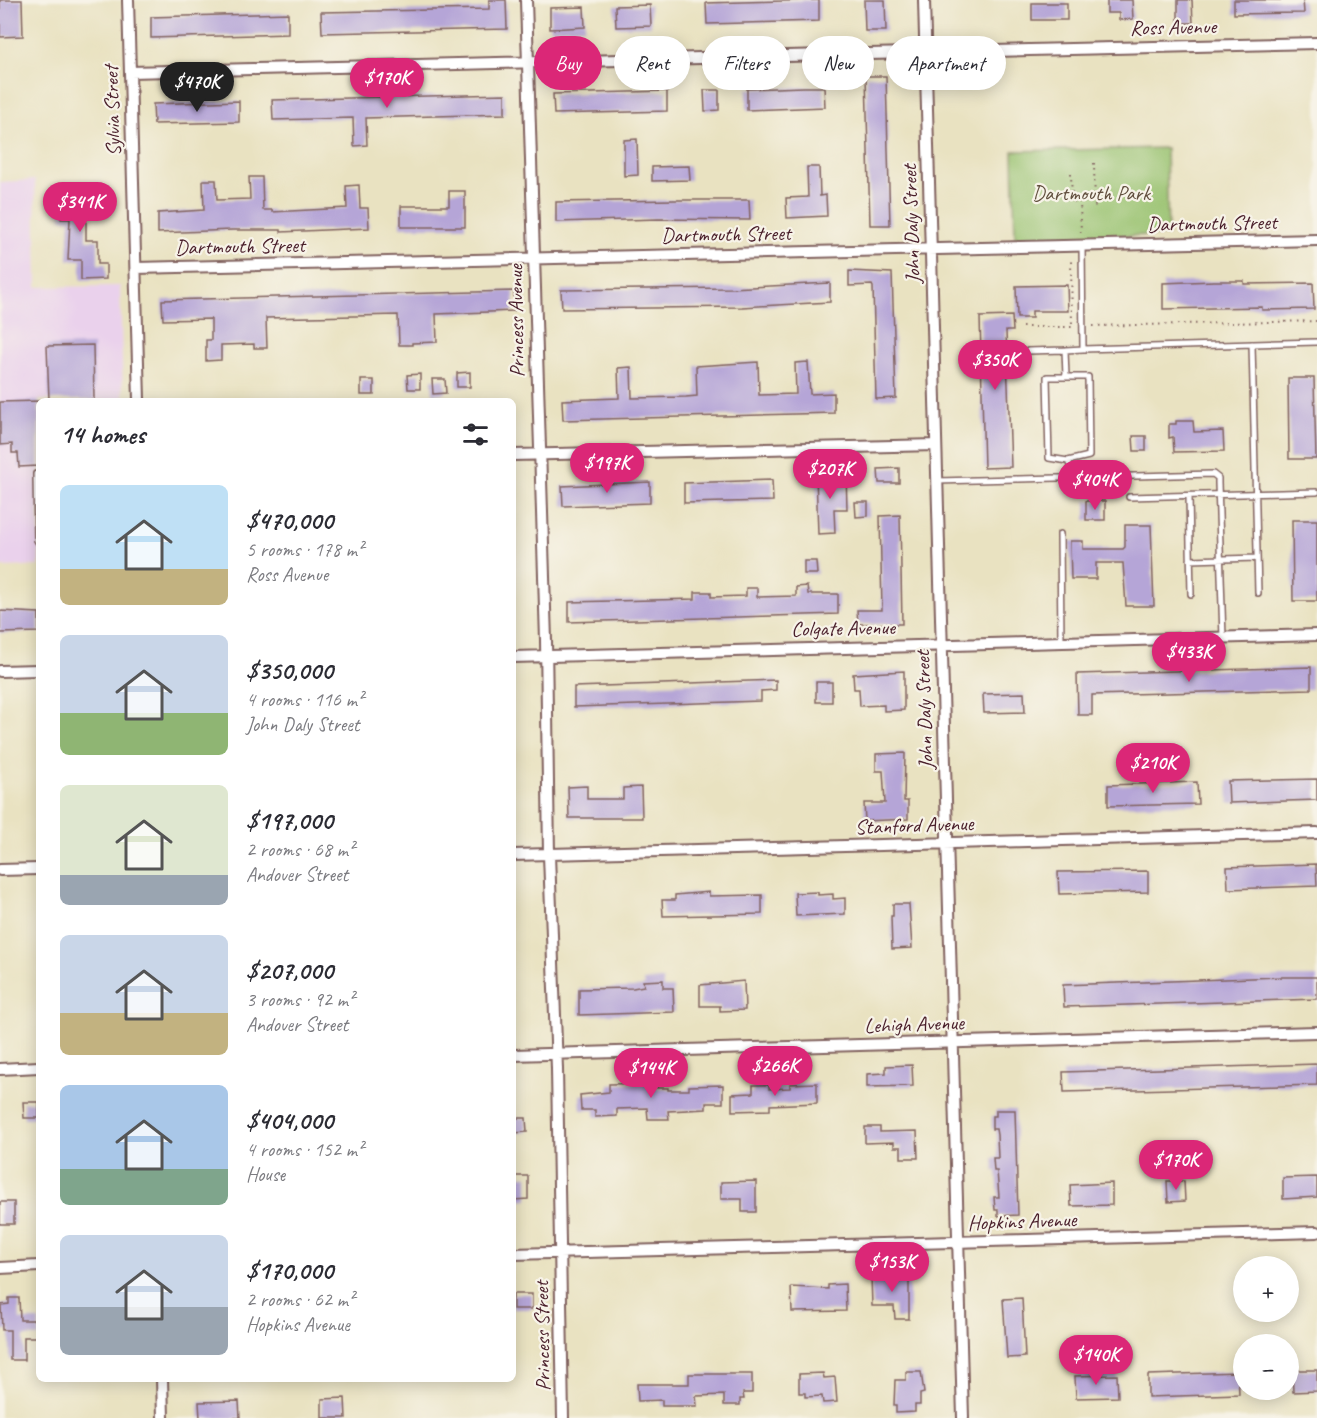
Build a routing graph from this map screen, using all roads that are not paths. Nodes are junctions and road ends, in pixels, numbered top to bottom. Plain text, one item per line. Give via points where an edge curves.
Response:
1 (128, 0) edge
2 (526, 0) edge
3 (924, 0) edge
4 (925, 36) edge
5 (1317, 43) edge
6 (1006, 50) edge
7 (886, 53) edge
8 (528, 62) junction
9 (130, 72) junction
10 (927, 90) edge
11 (1317, 240) edge
12 (1082, 245) junction
13 (931, 249) junction
14 (534, 258) junction
15 (136, 268) junction
16 (1317, 342) edge
17 (1252, 344) junction
18 (1083, 349) junction
19 (1065, 350) junction
20 (1029, 351) dead end
21 (1066, 376) junction
22 (139, 398) edge
23 (936, 445) junction
24 (516, 455) edge
25 (539, 455) junction
26 (1068, 461) junction
27 (1071, 478) junction
28 (937, 481) junction
29 (1317, 492) edge
30 (1255, 495) junction
31 (1189, 496) junction
32 (1219, 496) junction
33 (1129, 497) dead end
34 (1060, 534) dead end
35 (1257, 558) junction
36 (1221, 560) junction
37 (1190, 561) junction
38 (1257, 593) dead end
39 (1191, 594) dead end
40 (1317, 635) edge
41 (1223, 638) junction
42 (1061, 642) junction
43 (942, 645) junction
44 (546, 656) junction
45 (516, 657) edge
46 (36, 670) edge
47 (0, 671) edge
48 (1317, 833) edge
49 (948, 844) junction
50 (516, 855) edge
51 (549, 855) junction
52 (36, 869) edge
53 (0, 870) edge
54 (1317, 1032) edge
55 (953, 1043) junction
56 (556, 1054) junction
57 (516, 1055) edge
58 (36, 1067) edge
59 (0, 1069) edge
60 (1317, 1232) edge
61 (959, 1242) junction
62 (559, 1253) junction
63 (516, 1254) edge
64 (36, 1266) edge
65 (0, 1268) edge
66 (162, 1382) edge
67 (163, 1418) edge
68 (563, 1418) edge
69 (963, 1418) edge

1 - 9 street, Sylvia Street
2 - 8 street, Princess Avenue
3 - 4 street, John Daly Street
5 - 6 street, Ross Avenue
7 - 8 street, Ross Avenue
8 - 9 street, Ross Avenue
8 - 14 street, Princess Avenue
9 - 15 street, Sylvia Street
10 - 13 street, John Daly Street
11 - 12 street, Dartmouth Street
12 - 13 street, Dartmouth Street
12 - 18 lane
13 - 14 street, Dartmouth Street
13 - 23 street, John Daly Street
14 - 15 street, Dartmouth Street
14 - 25 street, Princess Avenue
15 - 22 street, Sylvia Street
16 - 17 lane
17 - 18 lane
17 - 30 lane
18 - 19 lane
19 - 20 lane
19 - 21 lane
21 - 26 lane via 1047,377 1049,458
21 - 26 lane via 1088,376 1090,449 1089,456
23 - 25 street
23 - 28 street, John Daly Street
24 - 25 street
25 - 44 street, Princess Avenue
26 - 27 lane
27 - 28 lane
27 - 32 lane via 1207,473 1218,478
28 - 43 street, John Daly Street
29 - 30 lane
30 - 32 lane
30 - 35 lane
31 - 32 lane
31 - 33 lane
31 - 37 lane
32 - 36 lane
34 - 42 lane
35 - 36 lane
35 - 38 lane
36 - 37 lane
36 - 41 lane
37 - 39 lane
40 - 41 street, Colgate Avenue
41 - 42 street, Colgate Avenue
42 - 43 street, Colgate Avenue
43 - 44 street, Colgate Avenue
43 - 49 street, John Daly Street
44 - 45 street, Colgate Avenue
44 - 51 street, Princess Avenue
46 - 47 street
48 - 49 street, Stanford Avenue
49 - 51 street, Stanford Avenue
49 - 55 street, John Daly Street
50 - 51 street, Stanford Avenue
51 - 56 street, Princess Avenue
52 - 53 street
54 - 55 street, Lehigh Avenue
55 - 56 street, Lehigh Avenue
55 - 61 street, John Daly Street
56 - 57 street, Lehigh Avenue
56 - 62 street, Princess Avenue
58 - 59 street
60 - 61 street, Hopkins Avenue
61 - 62 street, Hopkins Avenue
61 - 69 street, John Daly Street
62 - 63 street, Hopkins Avenue
62 - 68 street, Princess Street
64 - 65 street
66 - 67 street

